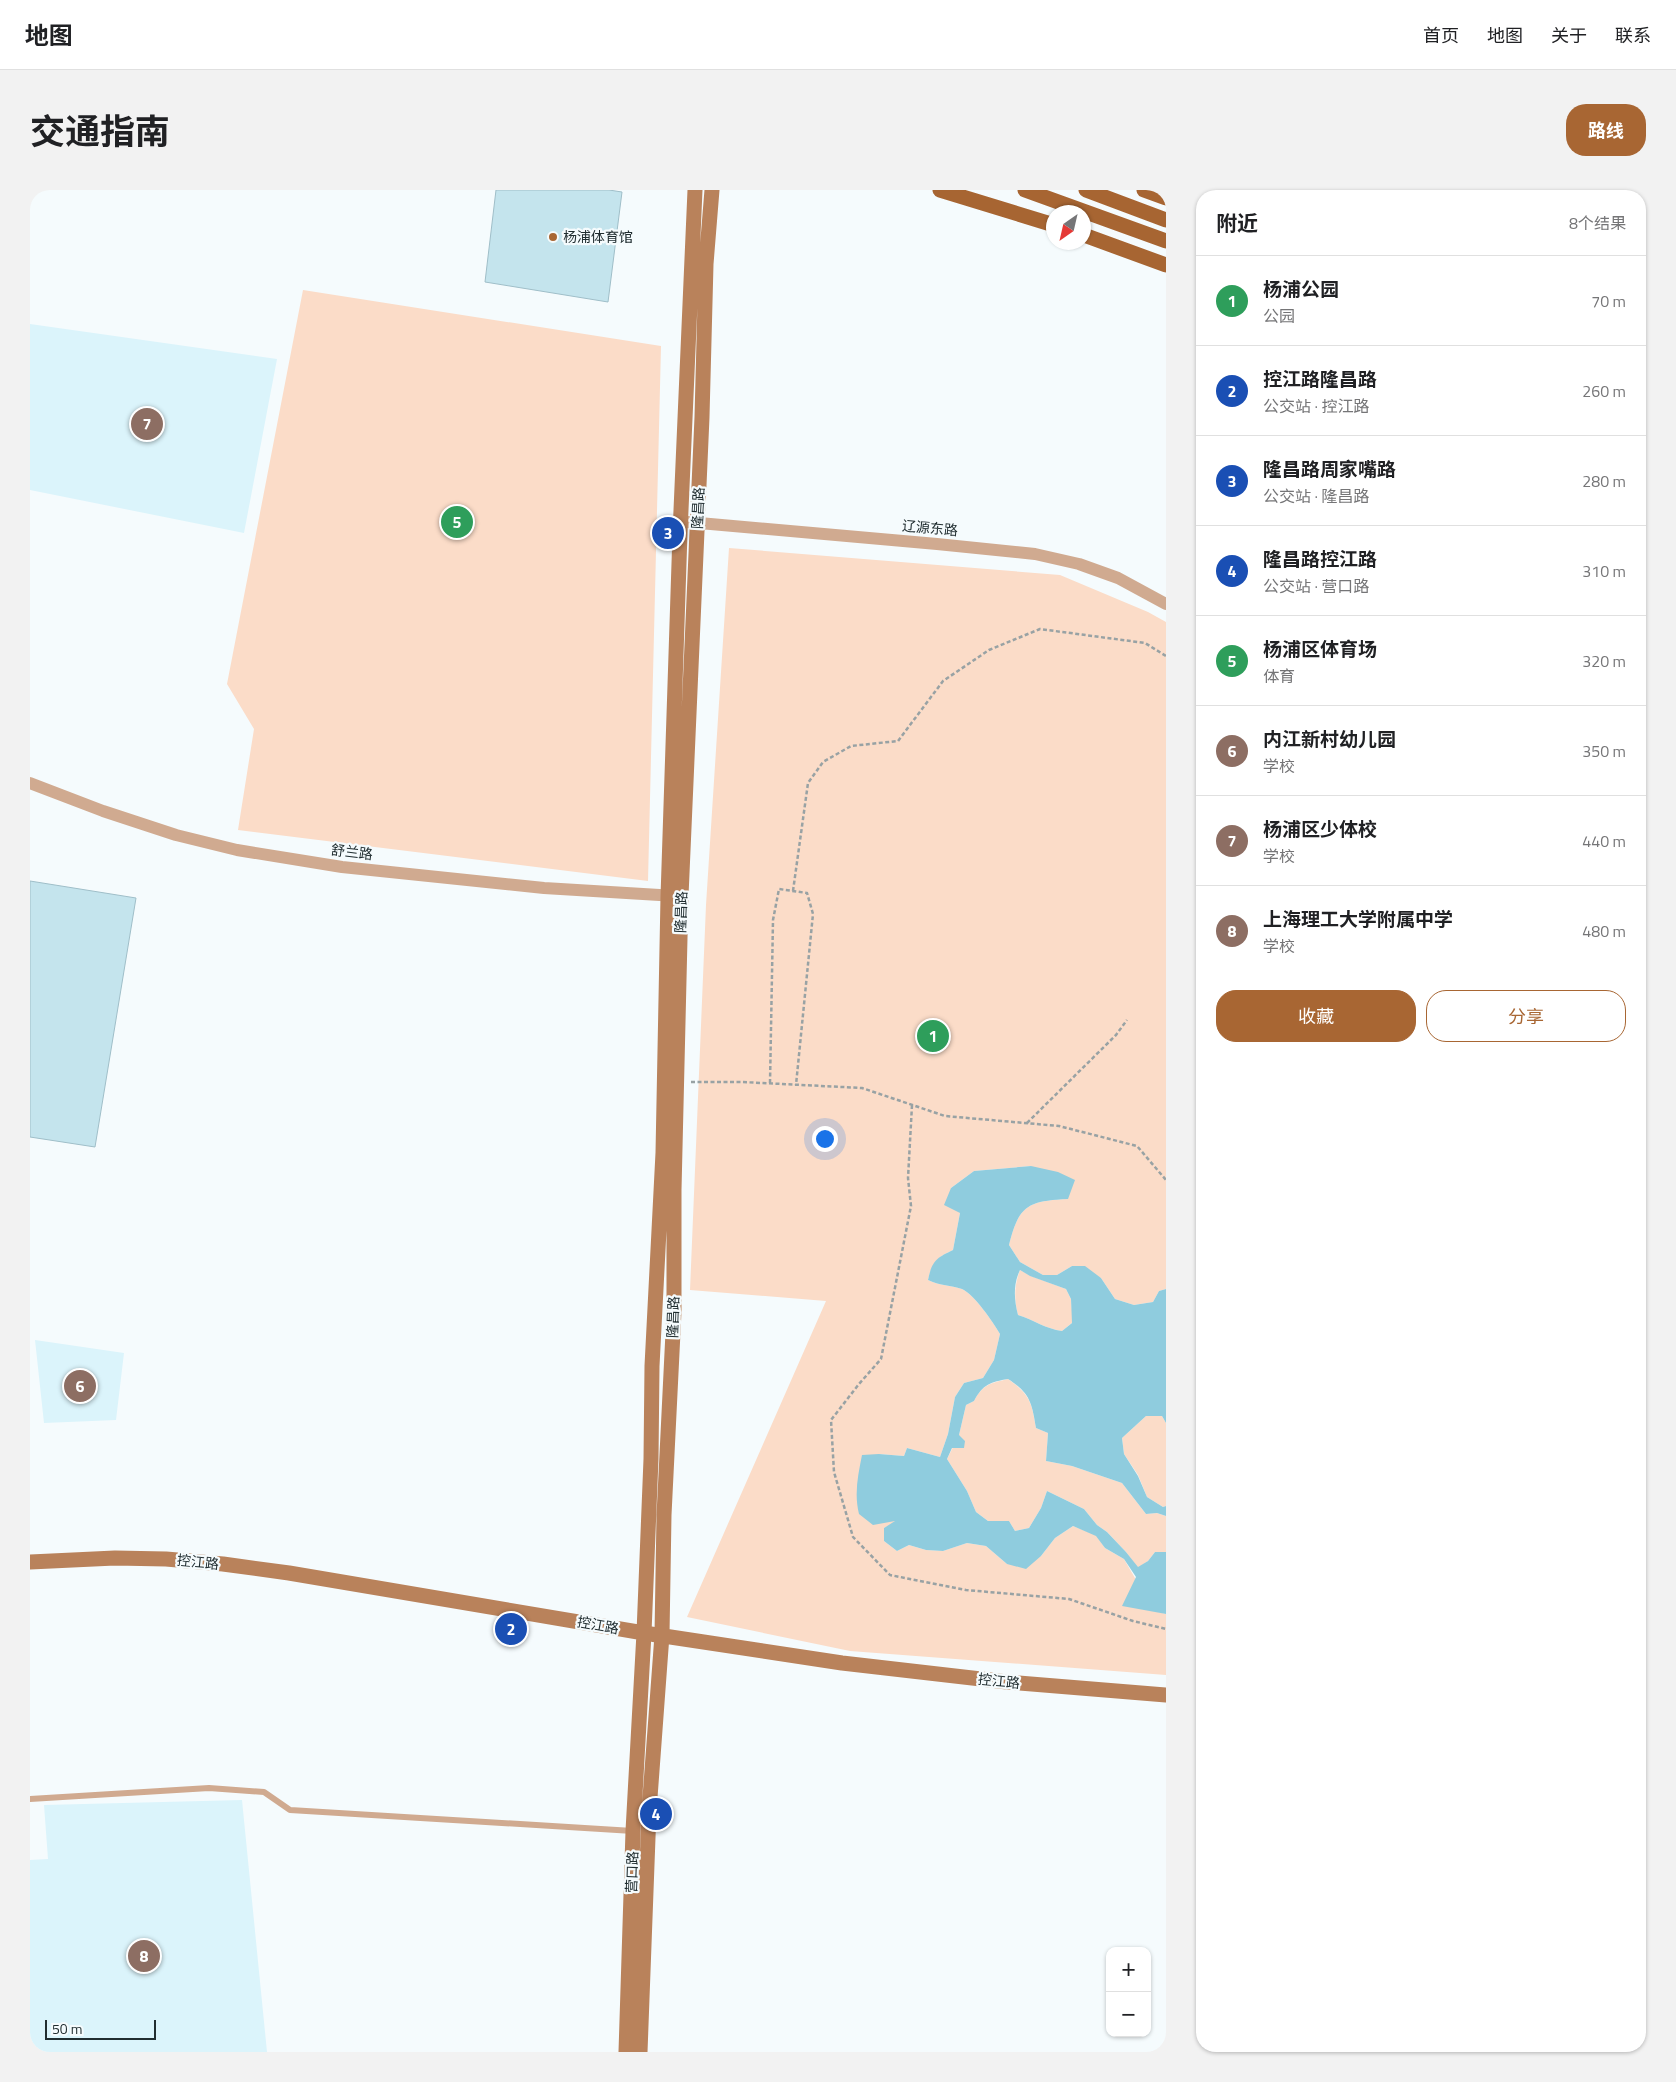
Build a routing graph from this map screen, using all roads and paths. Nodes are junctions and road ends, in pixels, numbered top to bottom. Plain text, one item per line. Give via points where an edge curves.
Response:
1 (695, 190) edge
2 (712, 190) edge
3 (940, 190) edge
4 (1025, 190) edge
5 (1086, 190) edge
6 (1144, 190) edge
7 (1166, 198) edge
8 (1166, 220) edge
9 (1046, 222) edge
10 (1091, 237) edge
11 (1166, 241) edge
12 (1166, 264) edge
13 (681, 522) junction
14 (697, 523) junction
15 (1166, 604) edge
16 (1166, 656) edge
17 (30, 783) edge
18 (793, 891) junction
19 (675, 896) junction
20 (1127, 1020) dead end
21 (677, 1082) junction
22 (770, 1083) junction
23 (796, 1085) junction
24 (912, 1105) junction
25 (1027, 1123) junction
26 (1166, 1180) edge
27 (30, 1562) edge
28 (1166, 1630) edge
29 (644, 1633) junction
30 (662, 1635) junction
31 (1166, 1695) edge
32 (30, 1799) edge
33 (633, 1831) junction
34 (626, 2052) edge
35 (640, 2052) edge

1 - 13 main road, 隆昌路
2 - 14 main road, 隆昌路 via 706,264
3 - 9 main road
4 - 11 main road
5 - 8 main road
6 - 7 main road
10 - 12 main road
13 - 14 street, 辽源东路
13 - 19 main road, 隆昌路
14 - 15 street, 辽源东路 via 1035,554 1079,564 1118,578
14 - 19 main road, 隆昌路
16 - 18 path via 1145,644 1040,629 989,650 943,681 898,741 851,746 823,762 808,783
17 - 19 street, 舒兰路 via 166,832 237,850 352,868 544,888
18 - 22 path via 779,889 773,920
18 - 23 path via 807,893 812,914
19 - 21 main road, 隆昌路
19 - 29 main road, 隆昌路 via 652,1366
20 - 25 path via 1116,1035
21 - 22 path
21 - 30 main road, 隆昌路 via 674,1312
22 - 23 path
23 - 24 path via 862,1088
24 - 25 path via 946,1116
24 - 28 path via 908,1178 911,1206 881,1359 830,1420 834,1472 853,1538 890,1575 966,1590 1069,1599
25 - 26 path via 1058,1126 1137,1146
27 - 29 main road, 控江路 via 115,1558 224,1564
29 - 30 main road, 控江路
29 - 33 main road, 营口路
30 - 31 main road, 控江路 via 842,1663 1007,1682
30 - 35 main road, 营口路 via 649,1811
32 - 33 lane via 209,1788 264,1792 290,1810
33 - 34 main road, 营口路

